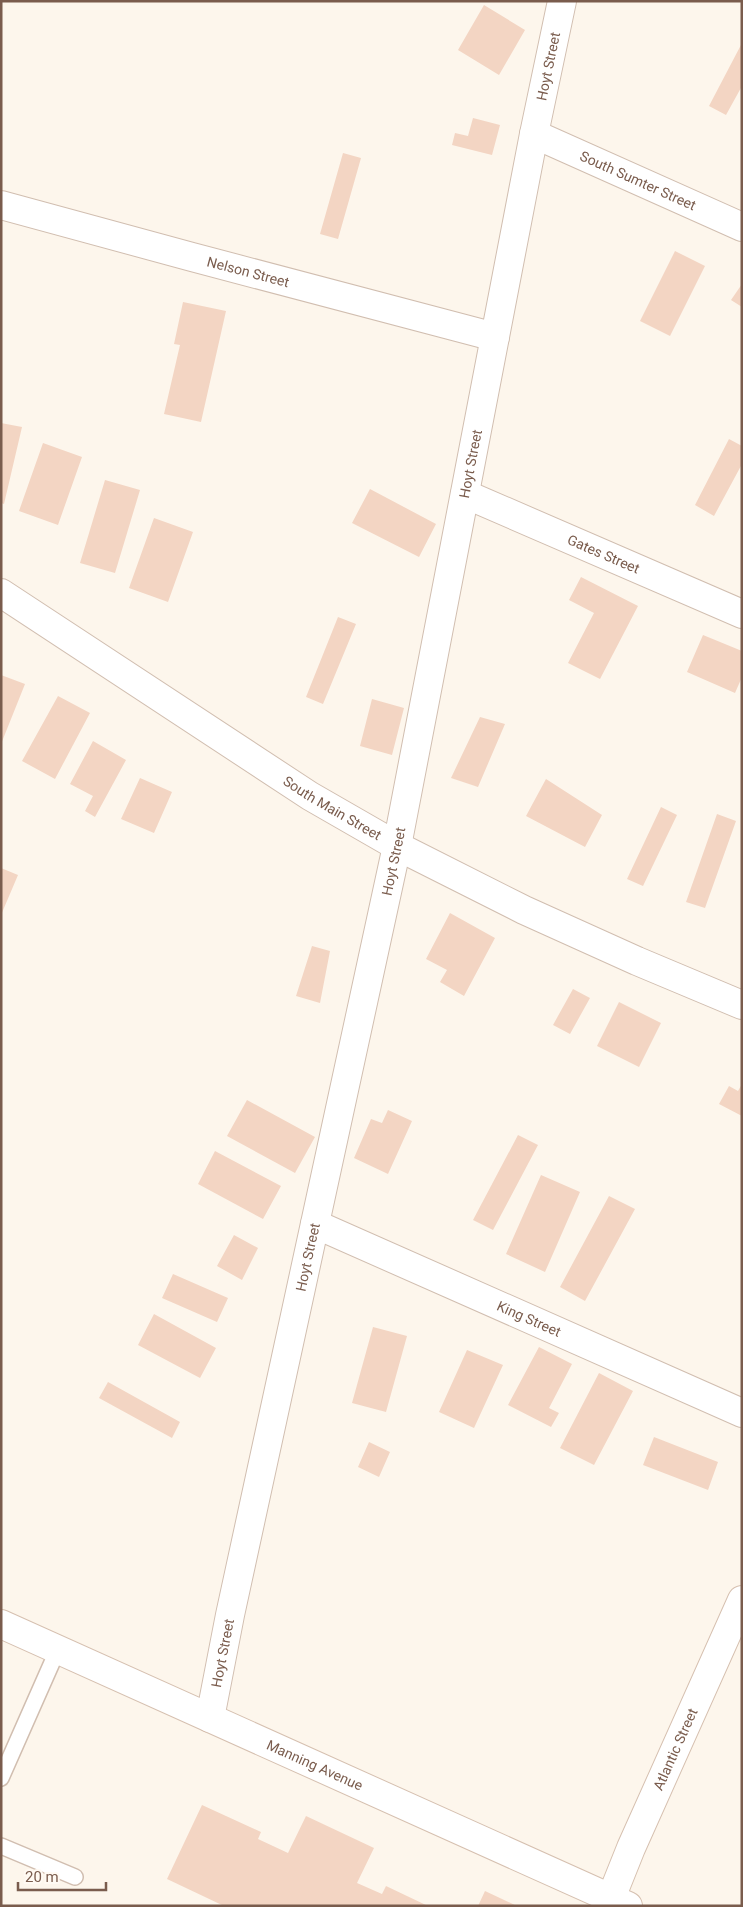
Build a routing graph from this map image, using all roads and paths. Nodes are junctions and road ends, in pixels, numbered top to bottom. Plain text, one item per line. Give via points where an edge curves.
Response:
1 (562, 1) edge
2 (534, 134) junction
3 (1, 205) edge
4 (742, 227) edge
5 (495, 337) junction
6 (465, 494) junction
7 (1, 593) edge
8 (742, 614) edge
9 (397, 846) junction
10 (742, 1005) edge
11 (315, 1224) junction
12 (742, 1413) edge
13 (742, 1600) edge
14 (1, 1624) edge
15 (58, 1649) junction
16 (210, 1718) junction
17 (1, 1778) edge
18 (1, 1846) edge
19 (75, 1877) dead end
20 (619, 1902) edge

1 - 2 street, Hoyt Street
2 - 4 street, South Sumter Street
2 - 5 street, Hoyt Street
3 - 5 street, Nelson Street
5 - 6 street, Hoyt Street
6 - 8 street, Gates Street
6 - 9 street, Hoyt Street
7 - 9 street, South Main Street via 310,796
9 - 10 street, South Main Street via 524,910
9 - 11 street, Hoyt Street
11 - 12 street, King Street
11 - 16 street, Hoyt Street
13 - 20 street, Atlantic Street via 631,1848
14 - 15 street, Manning Avenue
15 - 16 street, Manning Avenue
15 - 17 lane
16 - 20 street, Manning Avenue
18 - 19 lane

